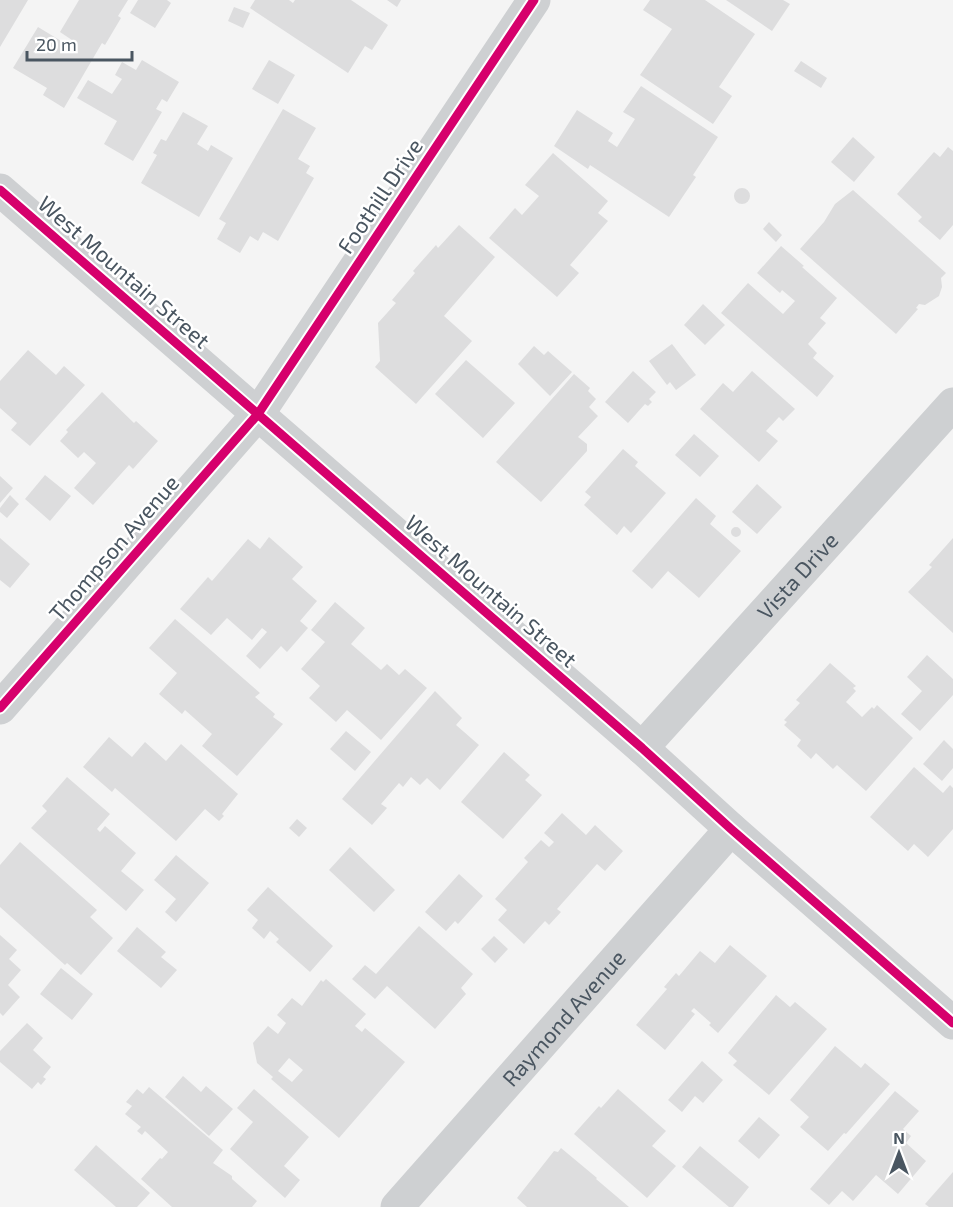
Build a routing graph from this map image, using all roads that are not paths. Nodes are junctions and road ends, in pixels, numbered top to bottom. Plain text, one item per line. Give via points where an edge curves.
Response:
1 (534, 0) edge
2 (0, 190) edge
3 (953, 404) edge
4 (258, 414) junction
5 (0, 708) edge
6 (642, 748) junction
7 (731, 829) junction
8 (953, 1023) edge
9 (397, 1207) edge

1 - 4 street, Foothill Drive
2 - 4 street, West Mountain Street
3 - 6 street, Vista Drive
4 - 5 street, Thompson Avenue
4 - 6 street, West Mountain Street
6 - 7 street, West Mountain Street
7 - 8 street, West Mountain Street
7 - 9 street, Raymond Avenue

